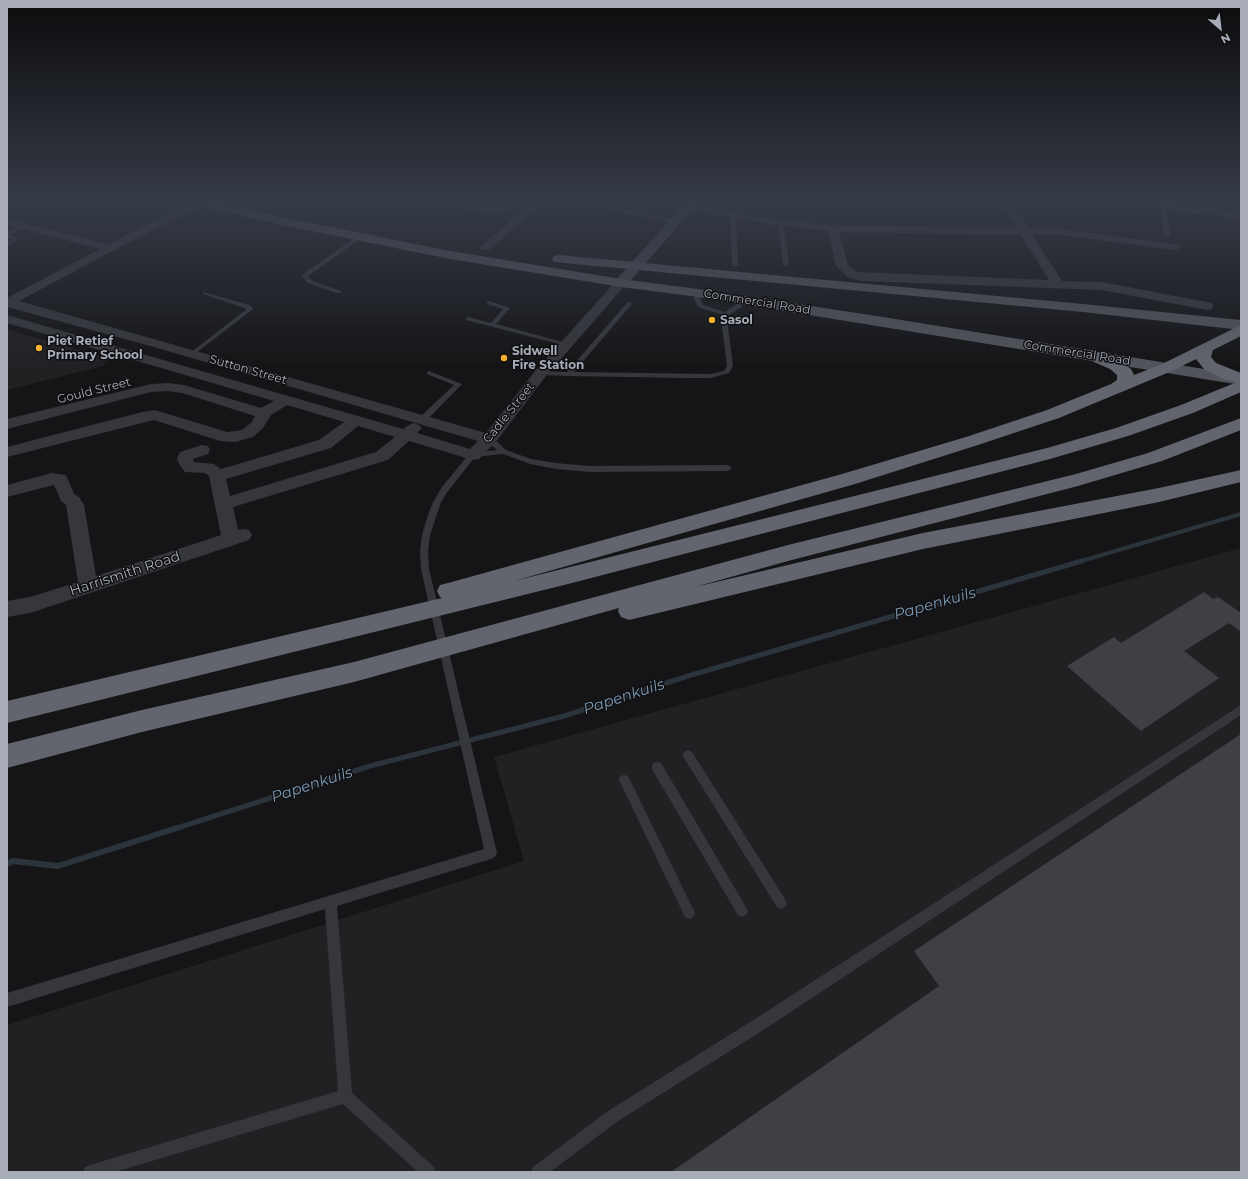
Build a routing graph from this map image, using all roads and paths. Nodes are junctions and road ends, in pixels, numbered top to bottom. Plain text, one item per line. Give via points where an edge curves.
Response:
1 (91, 258) edge
2 (330, 258) edge
3 (470, 258) edge
4 (548, 258) edge
5 (643, 258) edge
6 (735, 258) edge
7 (785, 258) edge
8 (840, 258) edge
9 (1041, 258) edge
10 (786, 264) dead end
11 (735, 265) dead end
12 (636, 266) junction
13 (621, 283) junction
14 (1058, 285) junction
15 (339, 292) dead end
16 (205, 293) dead end
17 (698, 293) junction
18 (745, 301) junction
19 (7, 303) edge
20 (489, 303) dead end
21 (628, 304) dead end
22 (1207, 306) dead end
23 (726, 314) junction
24 (7, 319) edge
25 (468, 319) dead end
26 (492, 325) junction
27 (1241, 326) edge
28 (1241, 330) edge
29 (152, 342) junction
30 (567, 344) junction
31 (1206, 348) junction
32 (192, 354) junction
33 (133, 355) junction
34 (1091, 355) junction
35 (235, 366) junction
36 (1166, 368) junction
37 (182, 369) junction
38 (1205, 370) junction
39 (428, 373) dead end
40 (542, 373) junction
41 (568, 374) junction
42 (217, 379) junction
43 (1241, 379) edge
44 (1241, 386) edge
45 (1118, 388) junction
46 (286, 400) junction
47 (7, 413) edge
48 (265, 413) junction
49 (356, 420) junction
50 (422, 420) junction
51 (7, 424) edge
52 (1241, 424) edge
53 (407, 435) junction
54 (489, 439) junction
55 (202, 450) dead end
56 (7, 452) edge
57 (503, 452) junction
58 (473, 455) junction
59 (728, 468) dead end
60 (217, 476) junction
61 (1241, 476) edge
62 (7, 491) edge
63 (223, 504) junction
64 (88, 586) junction
65 (7, 609) edge
66 (354, 672) junction
67 (158, 674) junction
68 (1241, 709) edge
69 (7, 712) edge
70 (688, 755) dead end
71 (7, 756) edge
72 (658, 767) dead end
73 (624, 780) dead end
74 (331, 901) junction
75 (781, 903) dead end
76 (742, 910) dead end
77 (689, 913) dead end
78 (7, 1000) edge
79 (345, 1096) junction
80 (90, 1172) edge
81 (429, 1172) edge
82 (538, 1172) edge

1 - 19 street
2 - 15 lane via 305,276 310,282
3 - 13 main road, Commercial Road
4 - 12 main road, Commercial Road
5 - 12 street, Cadle Street
6 - 11 lane
7 - 10 lane
8 - 14 street via 842,266 853,275 862,277
9 - 14 street
12 - 13 street, Cadle Street
12 - 27 main road, Commercial Road via 1152,315
13 - 17 main road, Commercial Road
13 - 30 street, Cadle Street
14 - 22 street via 1111,287
16 - 32 lane via 248,306 250,309
17 - 18 main road, Commercial Road
17 - 23 lane via 700,306
18 - 23 lane
18 - 34 main road, Commercial Road
19 - 29 street, Sutton Street
20 - 26 lane via 507,308
21 - 41 lane
23 - 41 lane via 724,318 730,366 723,374
24 - 33 street, Sutton Street
25 - 26 lane
26 - 30 lane
28 - 31 highway
29 - 32 street, Sutton Street
29 - 33 street
30 - 40 street, Cadle Street
31 - 36 highway
31 - 38 highway via 1203,358
32 - 35 street, Sutton Street
33 - 37 street, Sutton Street
34 - 36 main road, Commercial Road
34 - 45 highway via 1125,373 1124,382
35 - 42 street
35 - 50 street, Sutton Street
36 - 38 main road, Commercial Road
36 - 45 highway
37 - 42 street, Sutton Street
37 - 47 street, Gould Street
38 - 43 main road, Commercial Road
39 - 50 lane via 459,384
40 - 41 lane
40 - 54 street, Cadle Street
42 - 46 street, Sutton Street
44 - 67 highway via 1122,432 1050,453 346,631
45 - 67 highway via 1053,414 855,477
46 - 48 street
46 - 49 street, Sutton Street
48 - 51 street via 242,409 184,389 158,387
48 - 56 street via 258,425 247,434 235,437 226,437 155,415
49 - 53 street, Sutton Street
49 - 60 street via 326,444
50 - 53 street
50 - 54 street, Sutton Street
52 - 66 highway via 1156,457 1078,480 788,553
53 - 58 street, Sutton Street
53 - 63 street via 382,456
54 - 57 lane
54 - 58 street, Cadle Street
55 - 60 street via 186,456 187,464 192,468 211,469
57 - 58 lane
57 - 59 lane via 530,461 589,469
58 - 74 lane, Cadle Street via 437,502 426,534 425,569 491,853
60 - 63 street
61 - 66 highway via 1159,495 923,541 431,657
62 - 64 street via 60,479 67,497 75,505
63 - 64 street, Harrismith Road via 237,537
64 - 65 street, Harrismith Road via 30,605
66 - 71 highway via 142,721
67 - 69 highway
68 - 82 lane via 760,1024 612,1116
70 - 75 lane
72 - 76 lane
73 - 77 lane
74 - 78 lane
74 - 79 lane
79 - 80 lane
79 - 81 lane

